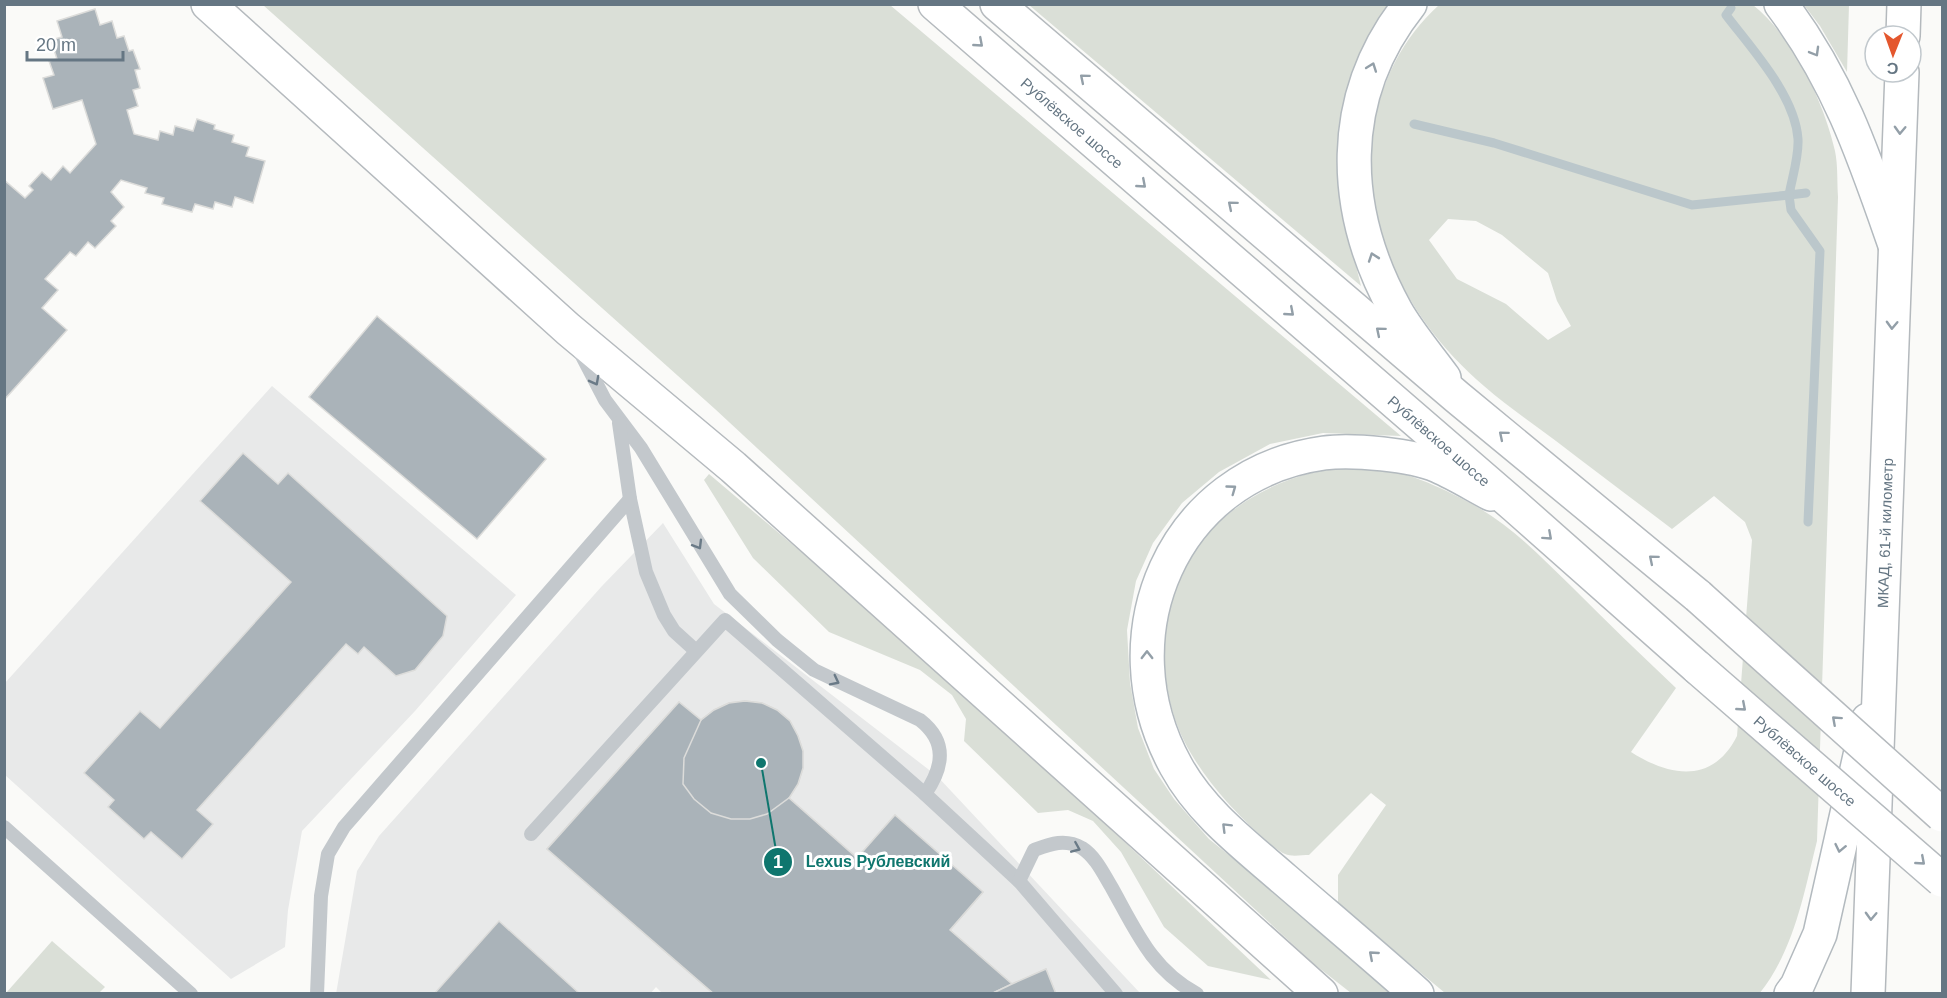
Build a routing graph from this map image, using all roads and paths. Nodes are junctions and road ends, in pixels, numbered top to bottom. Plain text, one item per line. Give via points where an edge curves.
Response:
1 (208, 4) edge
2 (935, 4) edge
3 (997, 4) edge
4 (1410, 4) edge
5 (1781, 4) edge
6 (1904, 4) edge
7 (1903, 24) edge
8 (1902, 84) edge
9 (1895, 247) junction
10 (568, 329) junction
11 (1457, 396) junction
12 (617, 418) junction
13 (630, 500) junction
14 (1515, 506) junction
15 (696, 651) junction
16 (1880, 668) junction
17 (925, 794) junction
18 (1942, 815) edge
19 (4, 827) edge
20 (531, 834) dead end
21 (1942, 880) edge
22 (1019, 881) junction
23 (191, 993) edge
24 (317, 993) edge
25 (1116, 993) edge
26 (1197, 993) edge
27 (1321, 993) edge
28 (1417, 993) edge
29 (1791, 993) edge
30 (1868, 993) edge

1 - 10 main road
2 -> 14 main road, Рублёвское шоссе
11 -> 3 main road
11 -> 4 main road via 1397,312 1372,259 1359,205 1353,152 1360,102 1373,61
5 -> 9 main road via 1806,38 1842,103
6 - 7 main road
8 -> 9 main road, МКАД, 61-й километр
9 -> 16 main road, МКАД, 61-й километр
10 -> 12 lane
10 - 27 main road via 733,467
18 -> 11 main road, bridge via 1698,596
12 - 13 lane
12 -> 17 lane via 641,448 730,594 814,670 920,720 932,730 940,763
13 - 15 lane via 646,572 664,615 674,631
13 - 24 lane via 344,827 328,854 321,896
14 -> 21 main road, Рублёвское шоссе, bridge
28 -> 14 main road via 1229,831 1199,800 1176,766 1158,724 1147,677 1147,633 1154,595 1172,554 1200,515 1234,486 1277,464 1325,453 1376,453 1436,465
15 - 17 lane via 725,620
15 - 20 lane
16 -> 29 main road via 1820,934
16 -> 30 main road, МКАД, 61-й километр
17 - 22 lane
19 - 23 lane
22 - 25 lane
22 -> 26 lane via 1034,850 1057,841 1082,848 1098,865 1151,956 1175,982

